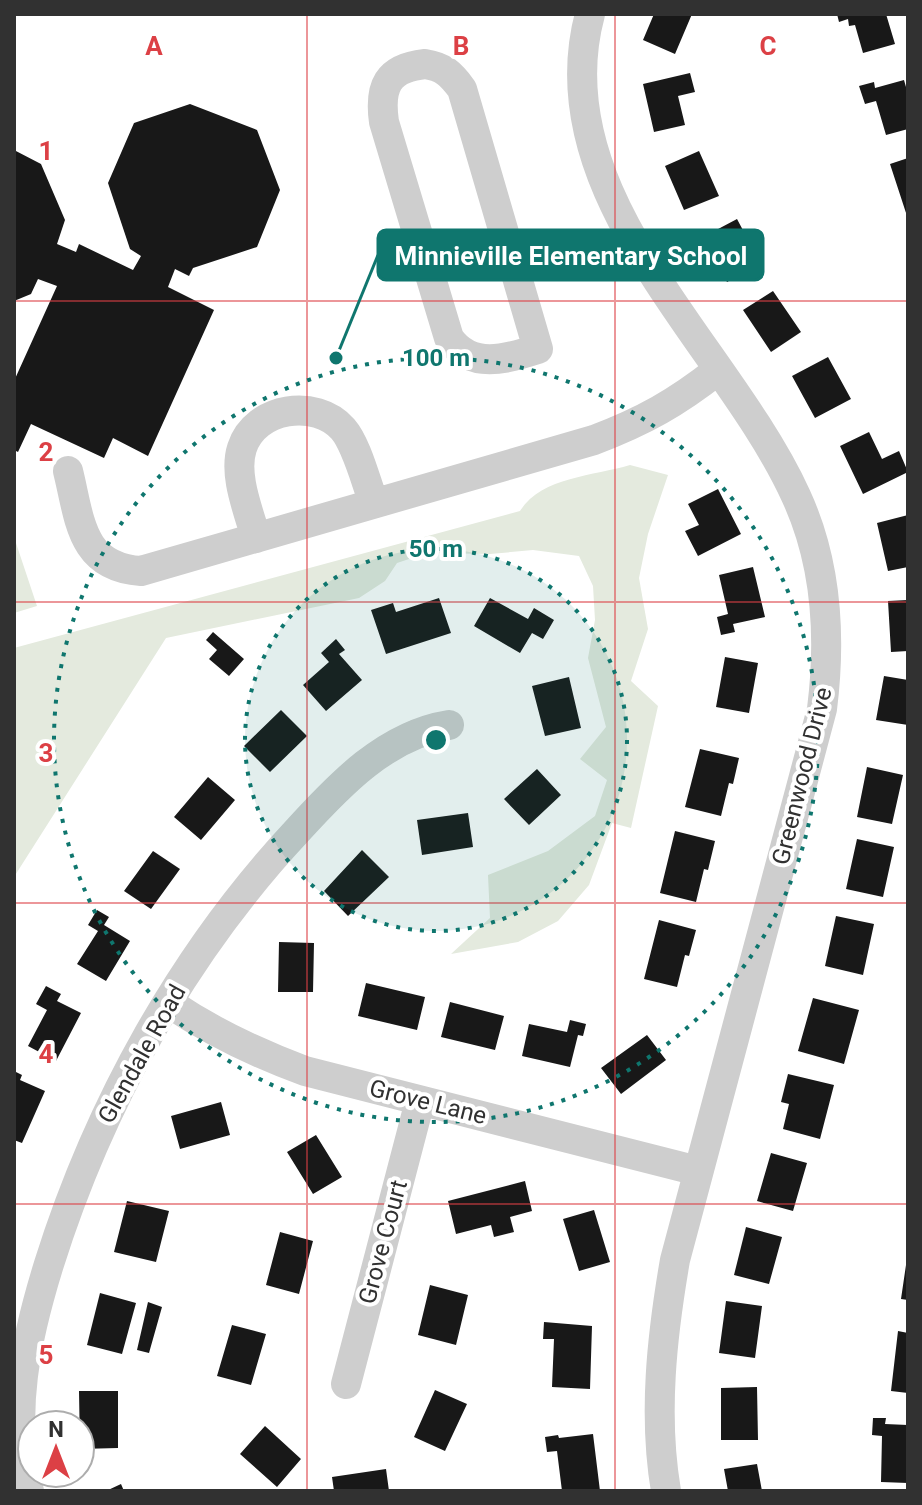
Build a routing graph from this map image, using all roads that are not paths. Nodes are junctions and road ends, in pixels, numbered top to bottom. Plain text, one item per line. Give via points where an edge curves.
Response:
1 (590, 14) edge
2 (538, 349) joint
3 (718, 370) junction
4 (68, 471) dead end
5 (374, 503) junction
6 (256, 538) junction
7 (449, 725) dead end
8 (169, 1003) junction
9 (420, 1101) junction
10 (698, 1171) junction
11 (346, 1384) dead end
12 (29, 1491) edge
13 (666, 1491) edge

1 - 3 street, Greenwood Drive via 580,73 594,151 637,247
2 - 2 street via 462,89 440,66 411,66 387,82 382,93 384,122 449,338 456,348 484,360
3 - 5 street via 682,399 639,423
3 - 10 street, Greenwood Drive via 798,498 822,581 828,667 822,709
4 - 6 street via 88,542 106,563 122,570 141,571
5 - 6 street
5 - 6 street via 344,430 308,410 274,415 248,435 241,449
7 - 8 street, Glendale Road via 406,736 382,751 317,809 224,919
8 - 9 street, Grove Lane via 265,1057
8 - 12 street, Glendale Road via 99,1132 41,1289 19,1400
9 - 10 street, Grove Lane
9 - 11 street, Grove Court
10 - 13 street, Greenwood Drive via 665,1318 660,1376

